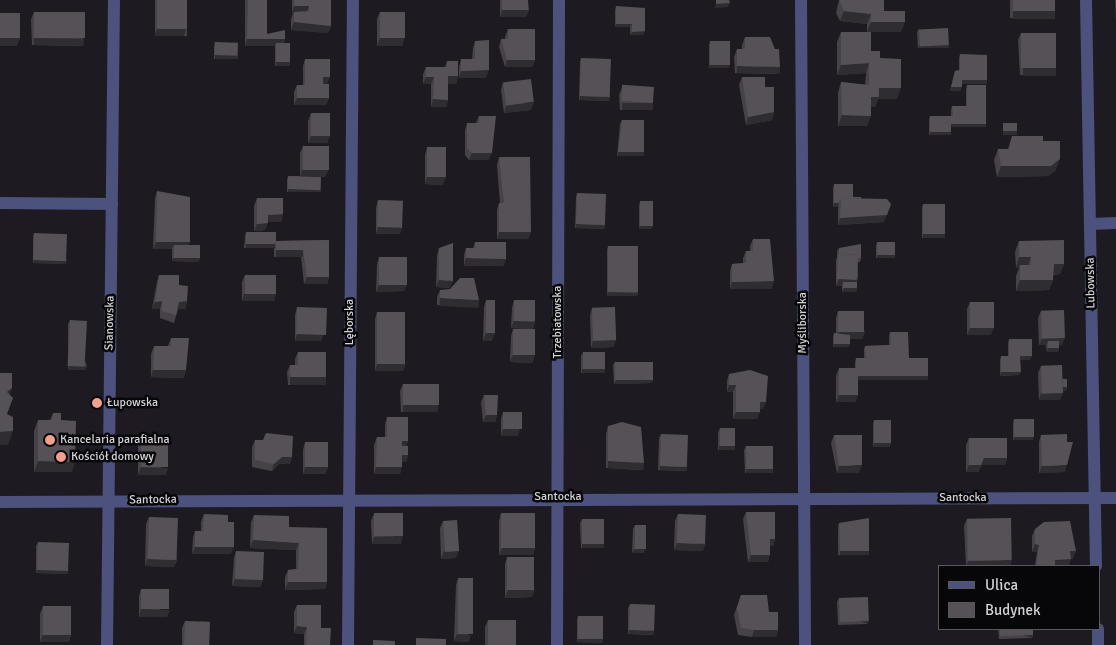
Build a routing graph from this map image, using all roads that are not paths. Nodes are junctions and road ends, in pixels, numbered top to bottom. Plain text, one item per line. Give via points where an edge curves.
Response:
1 (114, 0) edge
2 (353, 0) edge
3 (559, 0) edge
4 (801, 0) edge
5 (1086, 0) edge
6 (0, 202) edge
7 (112, 204) junction
8 (1116, 223) edge
9 (1090, 224) junction
10 (557, 497) junction
11 (804, 498) junction
12 (1095, 498) junction
13 (1116, 498) edge
14 (349, 499) junction
15 (108, 501) junction
16 (0, 502) edge
17 (1096, 565) edge
18 (1098, 630) edge
19 (107, 645) edge
20 (348, 645) edge
21 (557, 645) edge
22 (805, 645) edge
23 (1098, 645) edge

1 - 7 street, Sianowska
2 - 14 street, Lęborska
3 - 10 street, Trzebiatowska
4 - 11 street, Myśliborska
5 - 9 street, Lubowska
6 - 7 street
7 - 15 street, Sianowska
8 - 9 street
9 - 12 street, Lubowska
10 - 11 street, Santocka
10 - 14 street, Santocka
10 - 21 street, Trzebiatowska
11 - 12 street, Santocka
11 - 22 street, Myśliborska
12 - 13 street, Santocka
12 - 17 street, Lubowska
14 - 15 street, Santocka
14 - 20 street, Lęborska
15 - 16 street, Santocka
15 - 19 street, Sianowska
18 - 23 street

